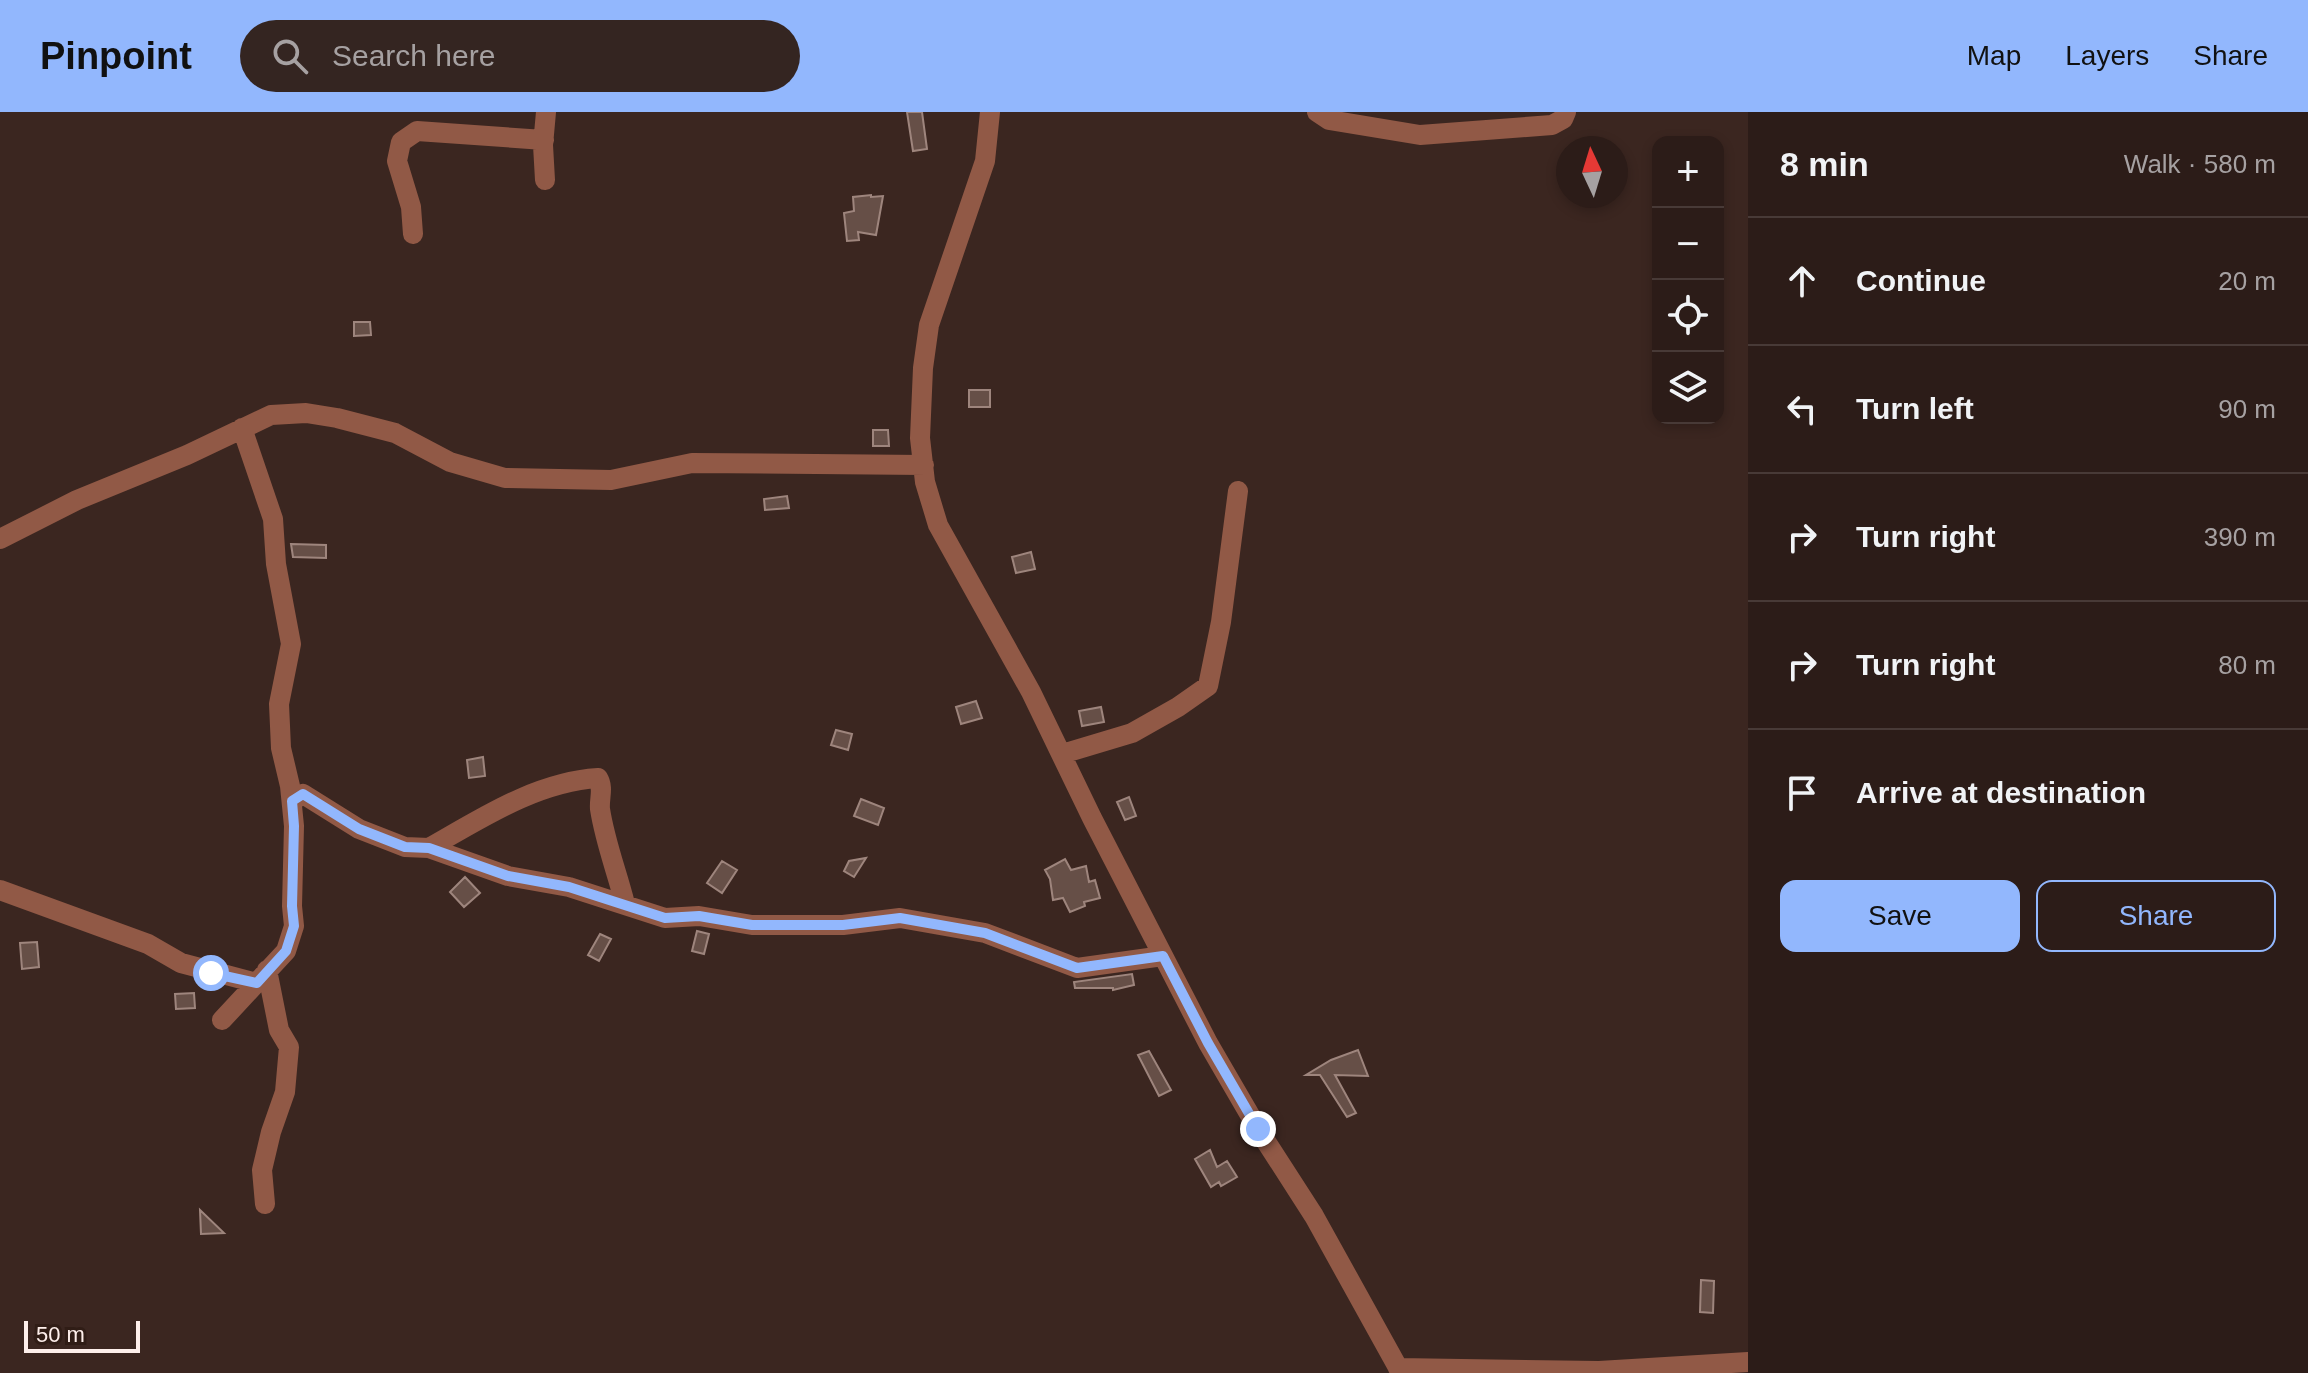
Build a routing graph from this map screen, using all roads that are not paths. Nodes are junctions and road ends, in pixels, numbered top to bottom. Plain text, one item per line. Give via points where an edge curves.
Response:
1 (546, 112) edge
2 (990, 112) edge
3 (1317, 112) edge
4 (1566, 112) edge
5 (544, 140) junction
6 (545, 180) dead end
7 (413, 234) dead end
8 (242, 428) junction
9 (924, 465) junction
10 (1238, 491) dead end
11 (0, 539) edge
12 (1062, 754) junction
13 (292, 801) junction
14 (429, 848) junction
15 (0, 890) edge
16 (625, 904) junction
17 (1163, 956) junction
18 (262, 976) junction
19 (222, 1020) dead end
20 (265, 1204) dead end
21 (1748, 1362) edge
22 (1399, 1371) edge

1 - 5 street
2 - 9 street via 976,194 929,325 920,438
3 - 4 street via 1329,120 1420,135 1552,125
5 - 6 street
5 - 7 street via 417,131 409,136 401,142 397,161
8 - 9 street via 271,415 337,418 395,433 450,462 505,478 556,481 611,480 692,463
8 - 11 street
8 - 13 street via 273,519 291,644 279,704
9 - 12 street via 943,535
10 - 12 street via 1208,686 1132,733
12 - 17 street
13 - 14 street via 303,794 359,829 405,847
13 - 18 street via 294,926 286,951
14 - 16 street via 508,876
14 - 16 street via 501,807 577,779 598,778 607,846
15 - 18 street via 148,944 181,963
16 - 17 street via 665,918 699,916 752,925 911,919 985,933 1077,968
17 - 22 street
18 - 19 street
18 - 20 street via 289,1047 285,1092 262,1170
21 - 22 street via 1599,1371

